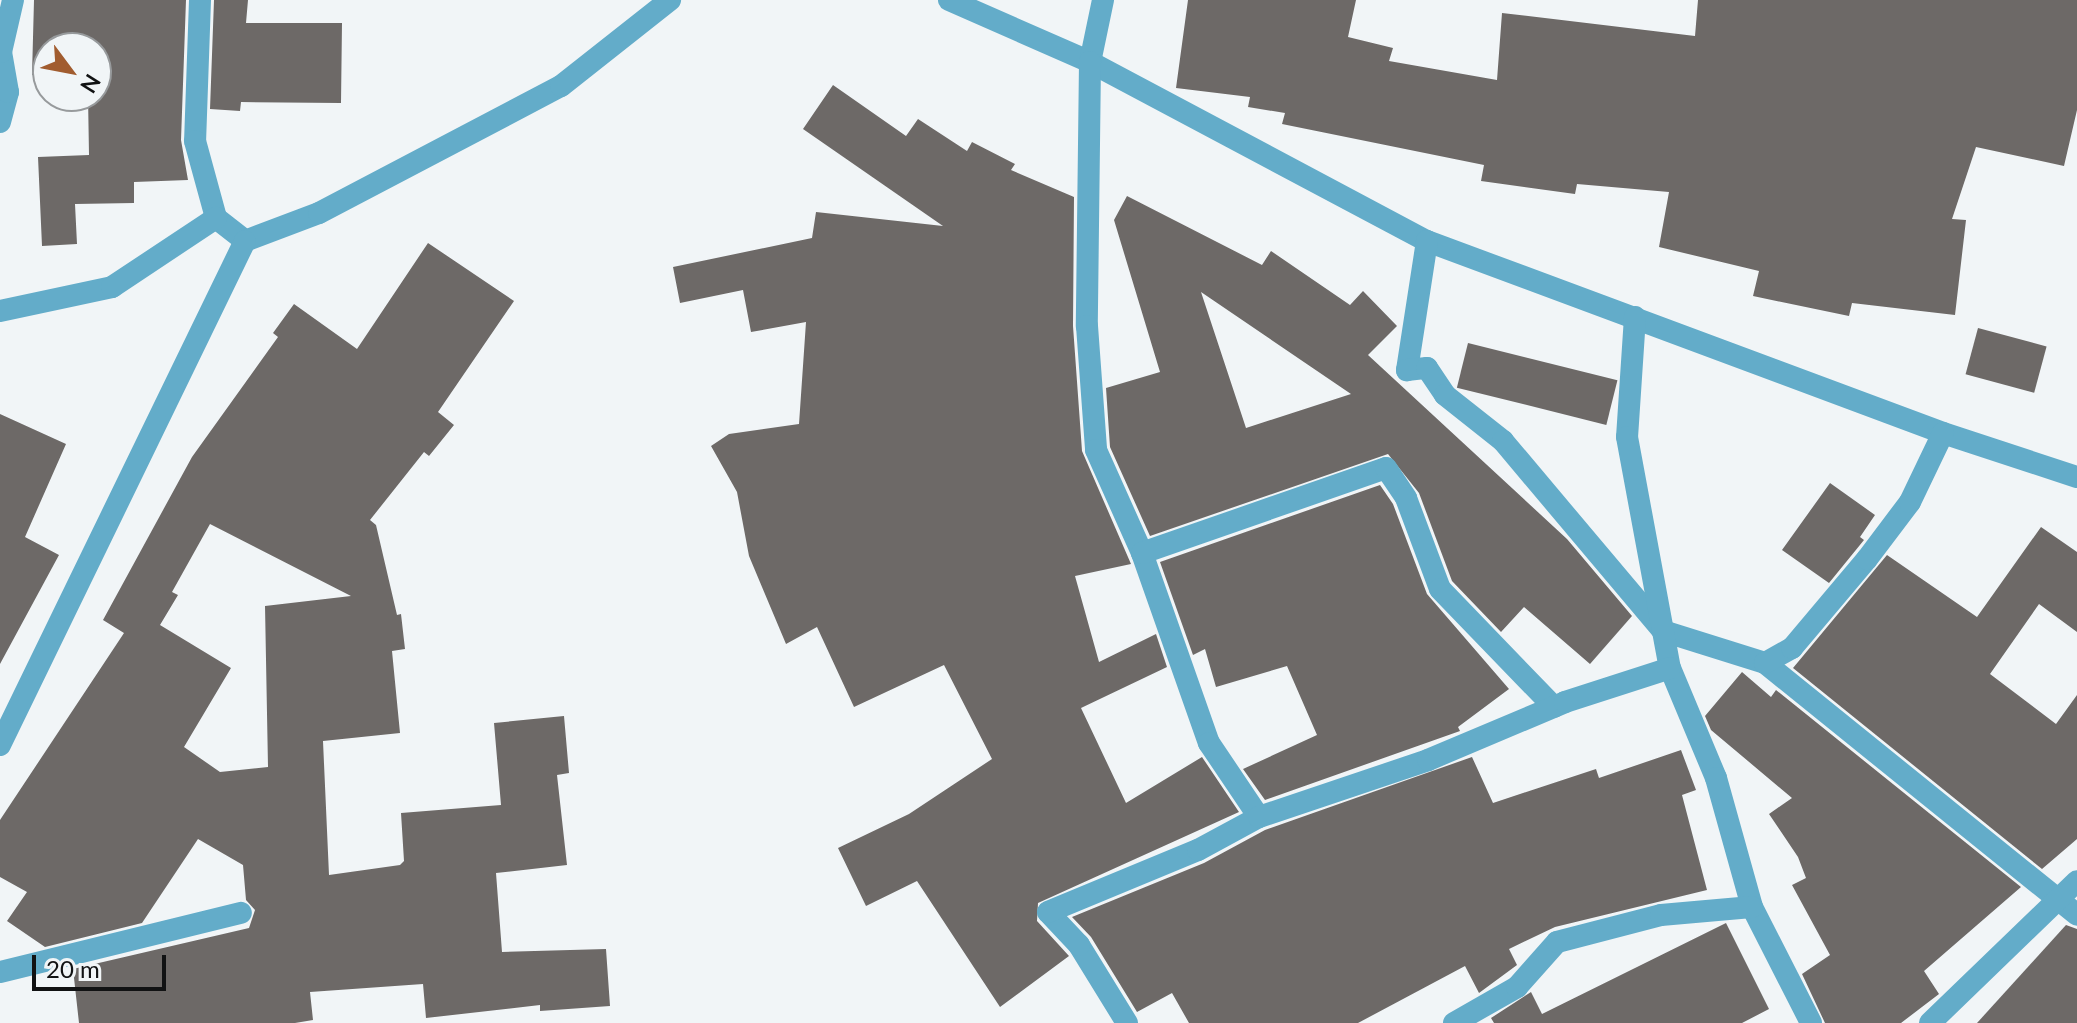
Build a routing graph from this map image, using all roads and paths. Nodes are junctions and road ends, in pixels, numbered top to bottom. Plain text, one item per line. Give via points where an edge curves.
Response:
1 (13, 0) edge
2 (200, 0) edge
3 (670, 0) edge
4 (949, 0) edge
5 (1103, 0) edge
6 (1090, 62) junction
7 (0, 122) edge
8 (216, 218) junction
9 (245, 241) junction
10 (1427, 241) junction
11 (0, 311) edge
12 (1635, 317) junction
13 (1943, 433) junction
14 (2077, 477) edge
15 (1142, 553) junction
16 (1663, 631) junction
17 (1765, 663) junction
18 (1670, 668) junction
19 (1554, 707) junction
20 (0, 745) edge
21 (1259, 817) junction
22 (2077, 881) edge
23 (2058, 901) junction
24 (1752, 907) junction
25 (241, 913) dead end
26 (2077, 915) edge
27 (0, 972) edge
28 (1127, 1023) edge
29 (1454, 1023) edge
30 (1811, 1023) edge
31 (1930, 1023) edge

1 - 7 street via 1,52 8,92
2 - 8 street via 195,141
3 - 9 street via 561,86 319,213
4 - 6 street
5 - 6 street
6 - 10 street
6 - 15 street via 1087,326 1096,450
8 - 9 street
8 - 11 street via 112,287
9 - 20 street
10 - 12 street
10 - 16 street via 1407,370 1427,368 1445,395 1503,441
12 - 13 street
12 - 16 street via 1627,437
13 - 14 street
13 - 17 street via 1910,502 1867,559 1792,648
15 - 19 street via 1386,468 1406,498 1440,589
15 - 21 street via 1209,743
16 - 17 street
16 - 18 street
17 - 23 street
18 - 19 street
18 - 24 street via 1716,778
19 - 21 street via 1428,760
21 - 28 street via 1198,850 1048,912 1079,945
22 - 23 street
23 - 26 street
23 - 31 street
24 - 29 street via 1661,915 1557,942 1517,987
24 - 30 street
25 - 27 street

